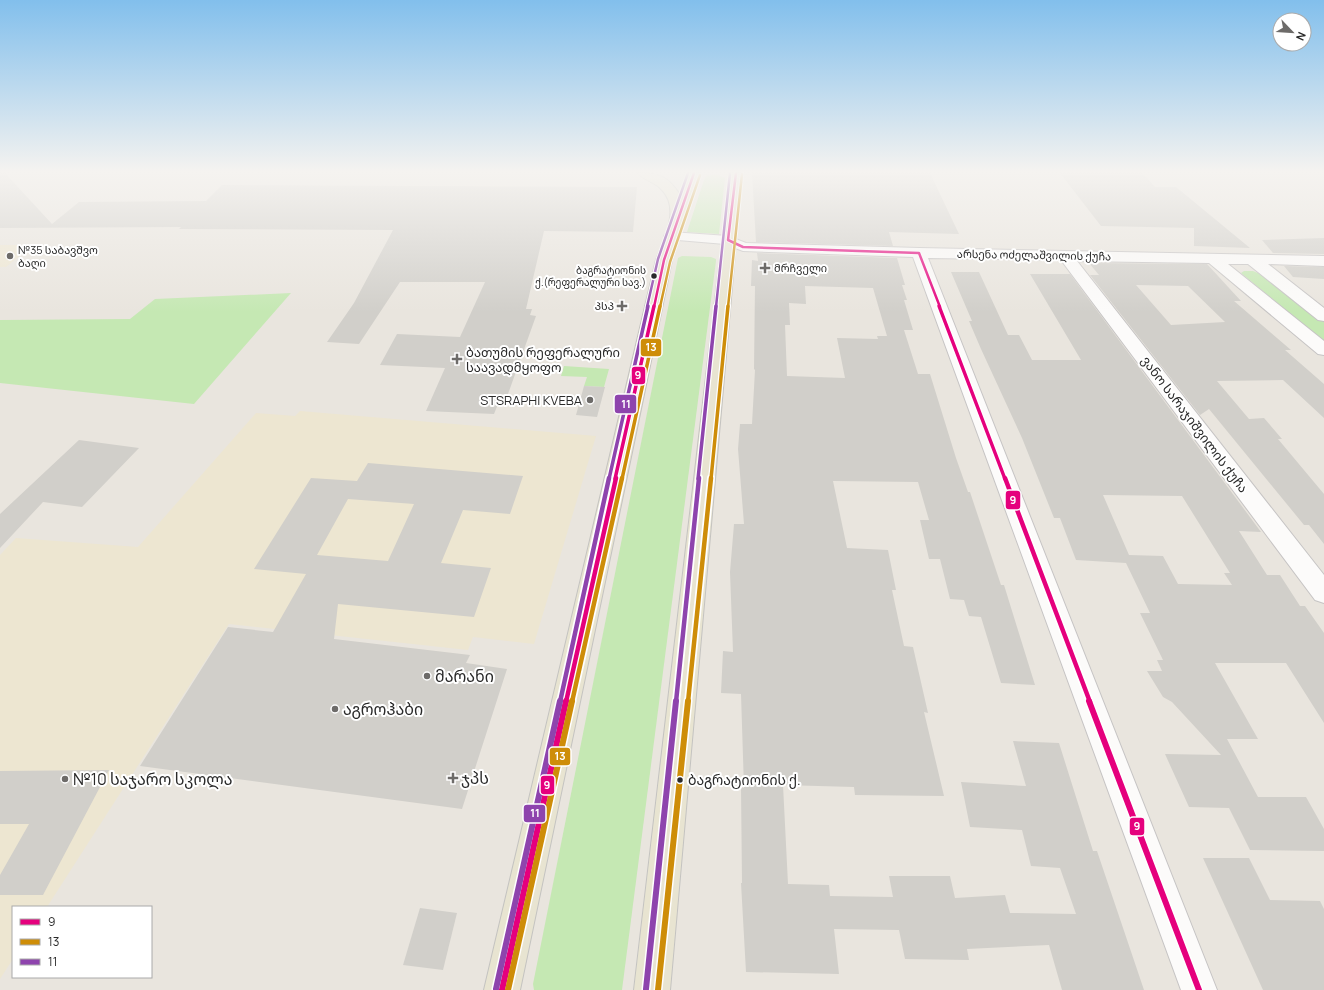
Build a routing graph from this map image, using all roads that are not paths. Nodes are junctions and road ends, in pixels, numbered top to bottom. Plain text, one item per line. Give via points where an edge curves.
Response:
1 (678, 219) edge
2 (734, 219) edge
3 (669, 243) junction
4 (733, 247) junction
5 (919, 253) junction
6 (1065, 255) junction
7 (1213, 259) junction
8 (1252, 260) junction
9 (1324, 261) edge
10 (1324, 316) edge
11 (1324, 350) edge
12 (1324, 593) edge
13 (502, 990) edge
14 (652, 990) edge
15 (1199, 990) edge

1 - 3 main road
2 - 4 main road
3 - 4 street, არსენა ოძელაშვილის ქუჩა
3 - 13 main road
4 - 5 street, არსენა ოძელაშვილის ქუჩა
4 - 14 main road
5 - 6 street, არსენა ოძელაშვილის ქუჩა
5 - 15 street
6 - 7 street, არსენა ოძელაშვილის ქუჩა
6 - 12 street, ვანო სარაჯიშვილის ქუჩა
7 - 8 street, არსენა ოძელაშვილის ქუჩა
7 - 11 street
8 - 9 street, არსენა ოძელაშვილის ქუჩა
8 - 10 street

